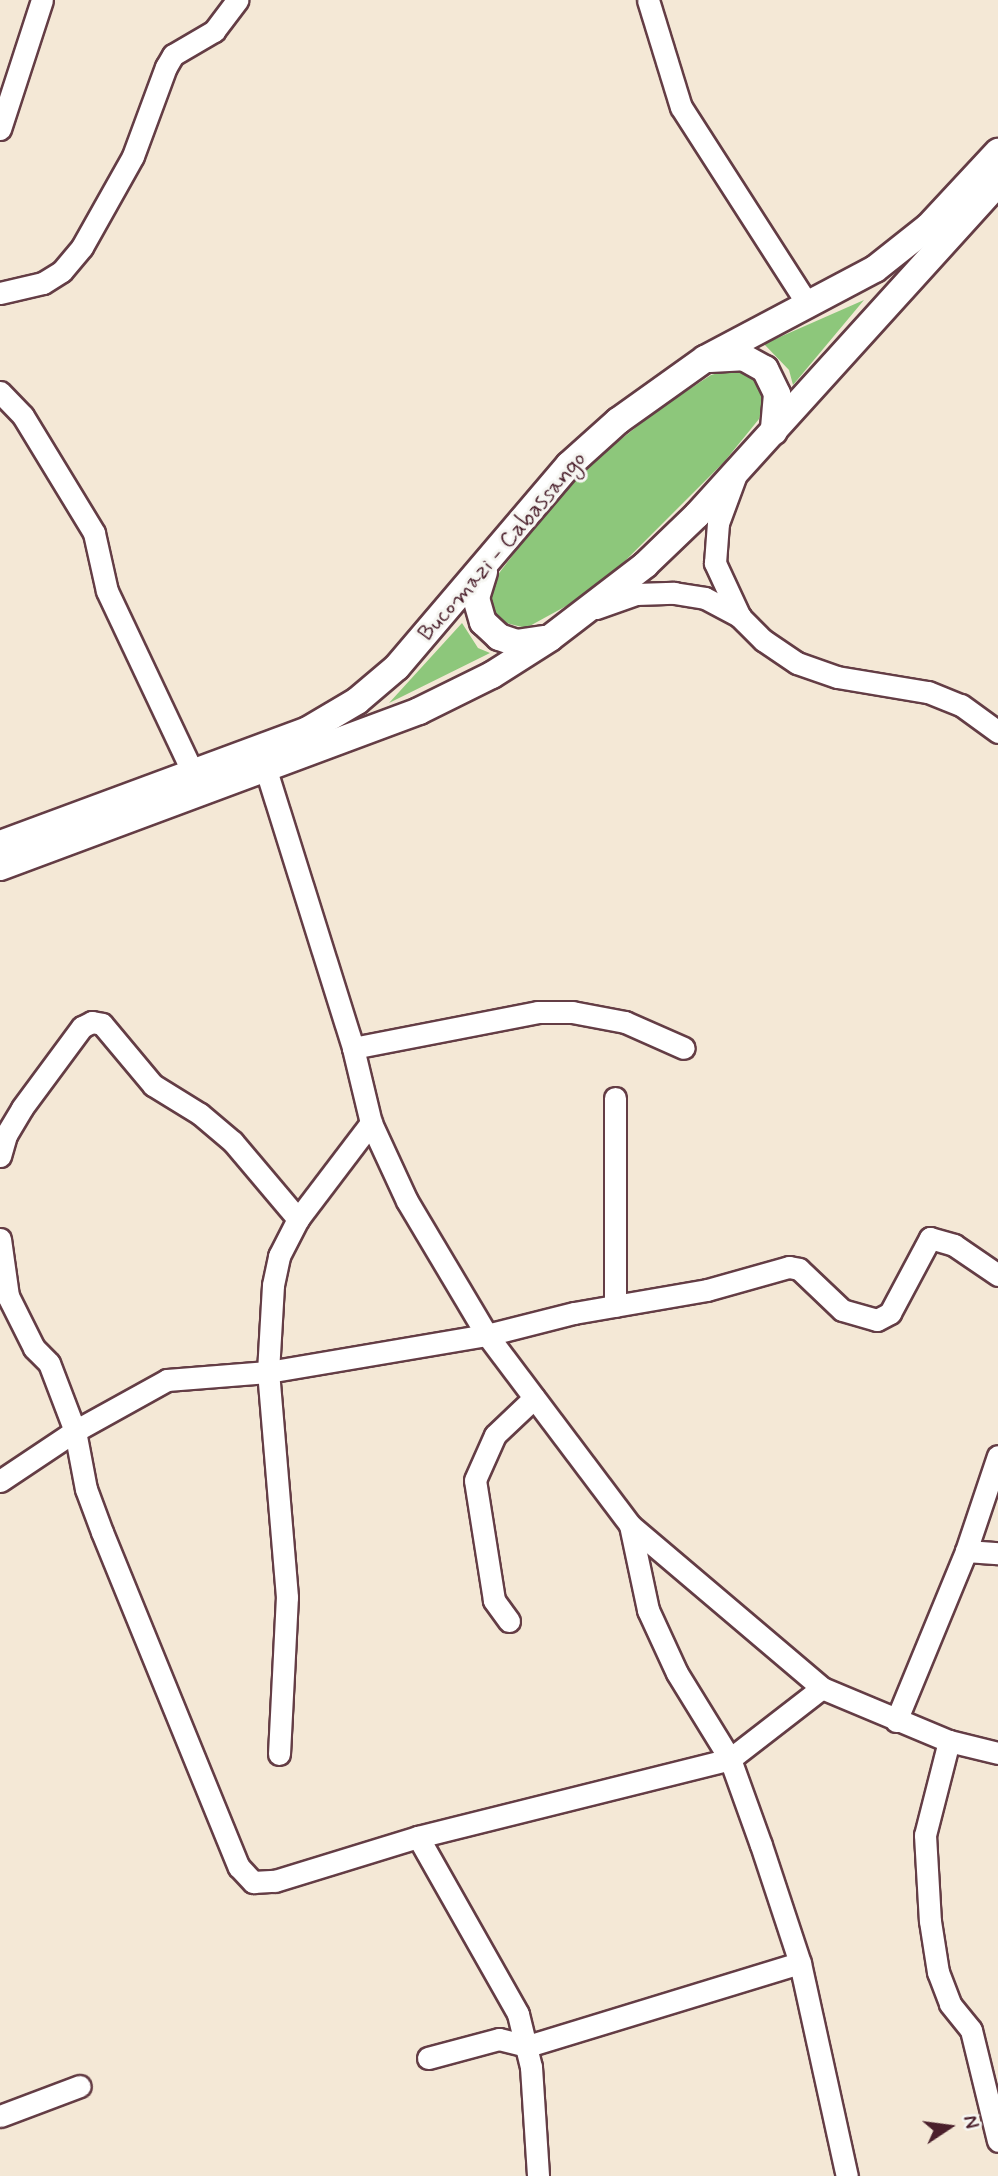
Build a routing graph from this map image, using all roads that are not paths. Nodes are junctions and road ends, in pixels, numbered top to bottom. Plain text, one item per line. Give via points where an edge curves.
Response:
1 (41, 0) edge
2 (237, 0) edge
3 (648, 0) edge
4 (3, 103) edge
5 (0, 129) edge
6 (998, 152) edge
7 (998, 183) edge
8 (0, 293) edge
9 (807, 303) junction
10 (705, 359) junction
11 (0, 393) edge
12 (774, 432) junction
13 (738, 470) junction
14 (488, 560) junction
15 (591, 610) junction
16 (740, 617) junction
17 (550, 638) junction
18 (998, 732) edge
19 (266, 770) junction
20 (193, 773) junction
21 (0, 844) edge
22 (0, 867) edge
23 (353, 1048) junction
24 (684, 1048) dead end
25 (615, 1098) dead end
26 (371, 1123) junction
27 (0, 1156) edge
28 (298, 1219) junction
29 (0, 1239) edge
30 (998, 1275) edge
31 (615, 1306) junction
32 (487, 1335) junction
33 (268, 1372) junction
34 (534, 1398) junction
35 (75, 1431) junction
36 (998, 1456) edge
37 (0, 1480) edge
38 (630, 1525) junction
39 (965, 1551) junction
40 (998, 1553) edge
41 (509, 1621) dead end
42 (822, 1688) junction
43 (896, 1721) junction
44 (949, 1741) junction
45 (998, 1753) edge
46 (279, 1754) dead end
47 (730, 1759) junction
48 (418, 1837) junction
49 (800, 1963) junction
50 (528, 2046) junction
51 (428, 2058) dead end
52 (80, 2085) dead end
53 (0, 2116) edge
54 (998, 2141) edge
55 (538, 2176) edge
56 (847, 2176) edge

1 - 4 street
2 - 8 street via 214,31 173,55 133,156 82,247 62,271 43,283
3 - 9 street via 681,107
4 - 5 street
6 - 9 main road, Bucomazi - Cabassango via 901,250 875,270
7 - 12 main road
9 - 10 main road, Bucomazi - Cabassango
10 - 12 main road via 743,357 765,369 776,394
10 - 14 main road, Bucomazi - Cabassango via 658,390 569,465
11 - 20 street via 23,416 94,533 107,591
12 - 13 main road
13 - 15 main road via 654,556
13 - 16 street via 718,523 715,563
14 - 17 main road via 476,598 483,622 499,637 516,643
14 - 20 main road, Bucomazi - Cabassango via 397,667 357,701 309,730
15 - 16 street via 636,594 674,593 705,598
15 - 17 main road
16 - 18 street via 797,663 837,677 928,692 961,705
17 - 19 main road via 492,675 419,711
19 - 22 main road
19 - 23 street
20 - 21 main road, Bucomazi - Cabassango
23 - 24 street via 538,1012 572,1012 625,1022
23 - 26 street
25 - 31 street
26 - 28 street
26 - 32 street via 407,1201
27 - 28 street via 22,1108 82,1027 92,1021 102,1024 153,1085 200,1114 233,1142
28 - 33 street via 279,1256 273,1285
29 - 35 street via 8,1296 34,1348 49,1363
30 - 31 street via 954,1245 930,1238 890,1313 877,1320 842,1310 799,1269 789,1267 707,1290
31 - 32 street
32 - 33 street
32 - 34 street
33 - 35 street via 167,1380
33 - 46 street via 287,1597
34 - 38 street
34 - 41 street via 495,1435 475,1480 494,1600
35 - 37 street
35 - 48 street via 86,1489 102,1532 239,1867 253,1882 275,1881
36 - 39 street
38 - 42 street
38 - 47 street via 648,1610 662,1643
39 - 40 street
39 - 43 street
42 - 43 street
42 - 47 street
43 - 44 street
44 - 45 street
44 - 54 street via 925,1835 930,1921 938,1972 950,2004 971,2030
47 - 48 street
47 - 49 street
48 - 50 street via 511,1997
49 - 50 street
49 - 56 street
50 - 51 street via 499,2039
50 - 55 street
52 - 53 street

